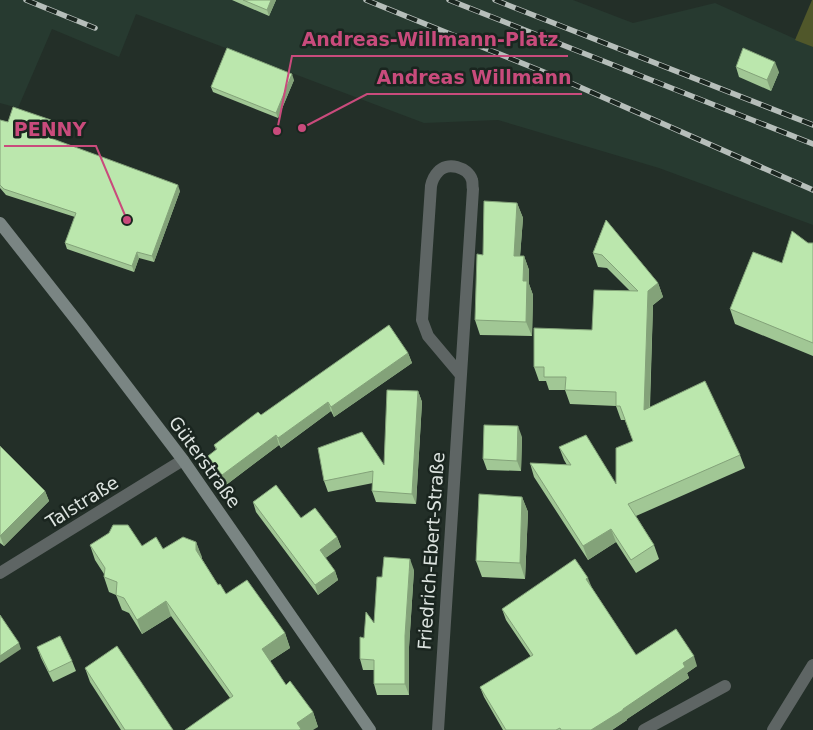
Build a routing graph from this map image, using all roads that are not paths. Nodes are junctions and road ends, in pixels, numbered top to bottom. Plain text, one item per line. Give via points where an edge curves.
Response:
1 (0, 223) edge
2 (460, 374) junction
3 (183, 460) junction
4 (0, 573) edge
5 (813, 665) edge
6 (725, 686) dead end
7 (370, 730) edge
8 (438, 730) edge
9 (644, 730) edge
10 (773, 730) edge

1 - 3 main road, Güterstraße
2 - 2 street, Friedrich-Ebert-Straße via 473,188 468,174 454,166 439,170 430,186 422,320 428,336
2 - 8 street, Friedrich-Ebert-Straße
3 - 4 street, Talstraße
3 - 7 main road, Güterstraße
5 - 10 street
6 - 9 street

